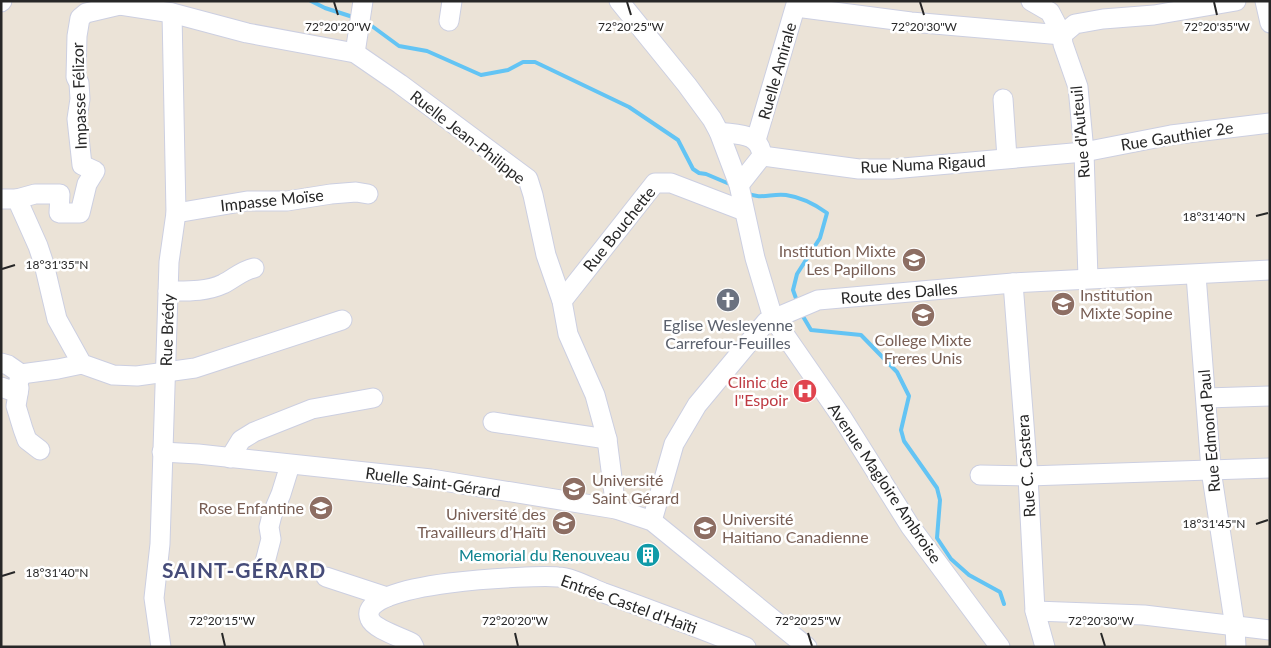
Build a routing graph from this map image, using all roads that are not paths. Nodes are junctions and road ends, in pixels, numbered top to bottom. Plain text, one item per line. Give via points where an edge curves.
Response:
1 (452, 1) edge
2 (618, 1) edge
3 (1031, 1) edge
4 (1236, 1) edge
5 (1265, 1) edge
6 (120, 3) edge
7 (796, 4) edge
8 (1152, 8) edge
9 (172, 13) junction
10 (361, 13) edge
11 (449, 21) dead end
12 (1270, 23) edge
13 (1062, 35) junction
14 (355, 53) junction
15 (1003, 99) dead end
16 (1270, 123) edge
17 (720, 132) junction
18 (759, 148) junction
19 (1084, 152) junction
20 (1007, 158) junction
21 (739, 185) junction
22 (368, 194) dead end
23 (9, 199) edge
24 (744, 211) junction
25 (176, 213) junction
26 (254, 268) dead end
27 (1270, 270) edge
28 (1196, 274) junction
29 (1088, 278) junction
30 (1013, 283) junction
31 (168, 291) junction
32 (562, 300) junction
33 (773, 318) junction
34 (342, 320) dead end
35 (1, 363) edge
36 (82, 364) junction
37 (166, 373) junction
38 (21, 374) junction
39 (1270, 396) edge
40 (9, 398) edge
41 (373, 398) dead end
42 (1206, 398) junction
43 (492, 422) dead end
44 (606, 439) junction
45 (40, 450) dead end
46 (162, 452) junction
47 (230, 458) junction
48 (290, 465) junction
49 (1270, 468) edge
50 (1211, 470) junction
51 (980, 474) dead end
52 (1028, 476) junction
53 (616, 509) junction
54 (652, 521) junction
55 (264, 566) dead end
56 (326, 577) dead end
57 (388, 596) junction
58 (1034, 611) junction
59 (1235, 627) junction
60 (1270, 630) edge
61 (161, 647) edge
62 (414, 647) edge
63 (746, 647) edge
64 (807, 647) edge
65 (1000, 647) edge
66 (1045, 647) edge
67 (1236, 647) edge

1 - 11 street
2 - 17 street, Avenue Magloire Ambroise
3 - 13 street, Rue d'Auteuil via 1050,12
4 - 8 street
5 - 12 street
6 - 9 street, Ruelle Jean-Philippe
6 - 23 street, Impasse Félizor via 80,18 76,36 76,77 80,99 77,119 82,165 94,171 87,184 80,213 59,213 60,194
7 - 13 street via 911,22
7 - 18 street, Ruelle Amirale
8 - 13 street via 1075,24
9 - 14 street, Ruelle Jean-Philippe via 247,33
9 - 25 street, Rue Brédy
10 - 14 street
13 - 19 street, Rue d'Auteuil via 1078,87
14 - 32 street, Ruelle Jean-Philippe via 528,180 546,255
15 - 20 street
16 - 19 street, Rue Gauthier 2e via 1170,134
17 - 18 street, Rue Numa Rigaud via 750,137
17 - 21 street, Avenue Magloire Ambroise
18 - 20 street, Rue Numa Rigaud via 867,169
18 - 21 street
19 - 20 street, Rue Numa Rigaud
19 - 29 street, Rue d'Auteuil
21 - 24 street, Avenue Magloire Ambroise
22 - 25 street, Impasse Moïse via 356,192 287,201 246,201
23 - 36 street via 44,264 57,319
24 - 32 street, Rue Bouchette via 671,183 654,183
24 - 33 street, Avenue Magloire Ambroise
25 - 31 street, Rue Brédy
26 - 31 street via 208,289
27 - 28 street, Route des Dalles
28 - 29 street, Route des Dalles
28 - 42 street, Rue Edmond Paul
29 - 30 street, Route des Dalles
30 - 33 street, Route des Dalles via 818,300
30 - 52 street, Rue C. Castera
31 - 37 street, Rue Brédy
32 - 44 street, Ruelle Jean-Philippe via 568,334 595,395
33 - 54 street, Route des Dalles via 766,322 697,405 674,444
33 - 65 street, Avenue Magloire Ambroise via 843,419 910,526
34 - 37 street via 205,366
35 - 38 street
36 - 37 street via 112,375
36 - 38 street
37 - 46 street, Rue Brédy
38 - 40 street via 20,388
39 - 42 street
40 - 45 street via 27,440
41 - 47 street via 312,410 254,432 242,440
42 - 50 street, Rue Edmond Paul
43 - 44 street
44 - 53 street, Ruelle Jean-Philippe
46 - 47 street, Ruelle Saint-Gérard
46 - 61 street, Rue Brédy via 160,544 154,598
47 - 48 street, Ruelle Saint-Gérard
48 - 53 street, Ruelle Saint-Gérard via 431,479
48 - 55 street via 272,515 271,539
49 - 50 street
50 - 52 street
50 - 59 street, Rue Edmond Paul
51 - 52 street
52 - 58 street, Rue C. Castera
53 - 54 street, Ruelle Saint-Gérard
54 - 64 street, Ruelle Saint-Gérard
56 - 57 street
57 - 62 street, Entrée Castel d'Haïti via 375,603 369,612 370,619
57 - 63 street, Entrée Castel d'Haïti via 466,580 560,577
58 - 59 street via 1144,615
58 - 66 street, Rue C. Castera
59 - 60 street
59 - 67 street, Rue Edmond Paul

